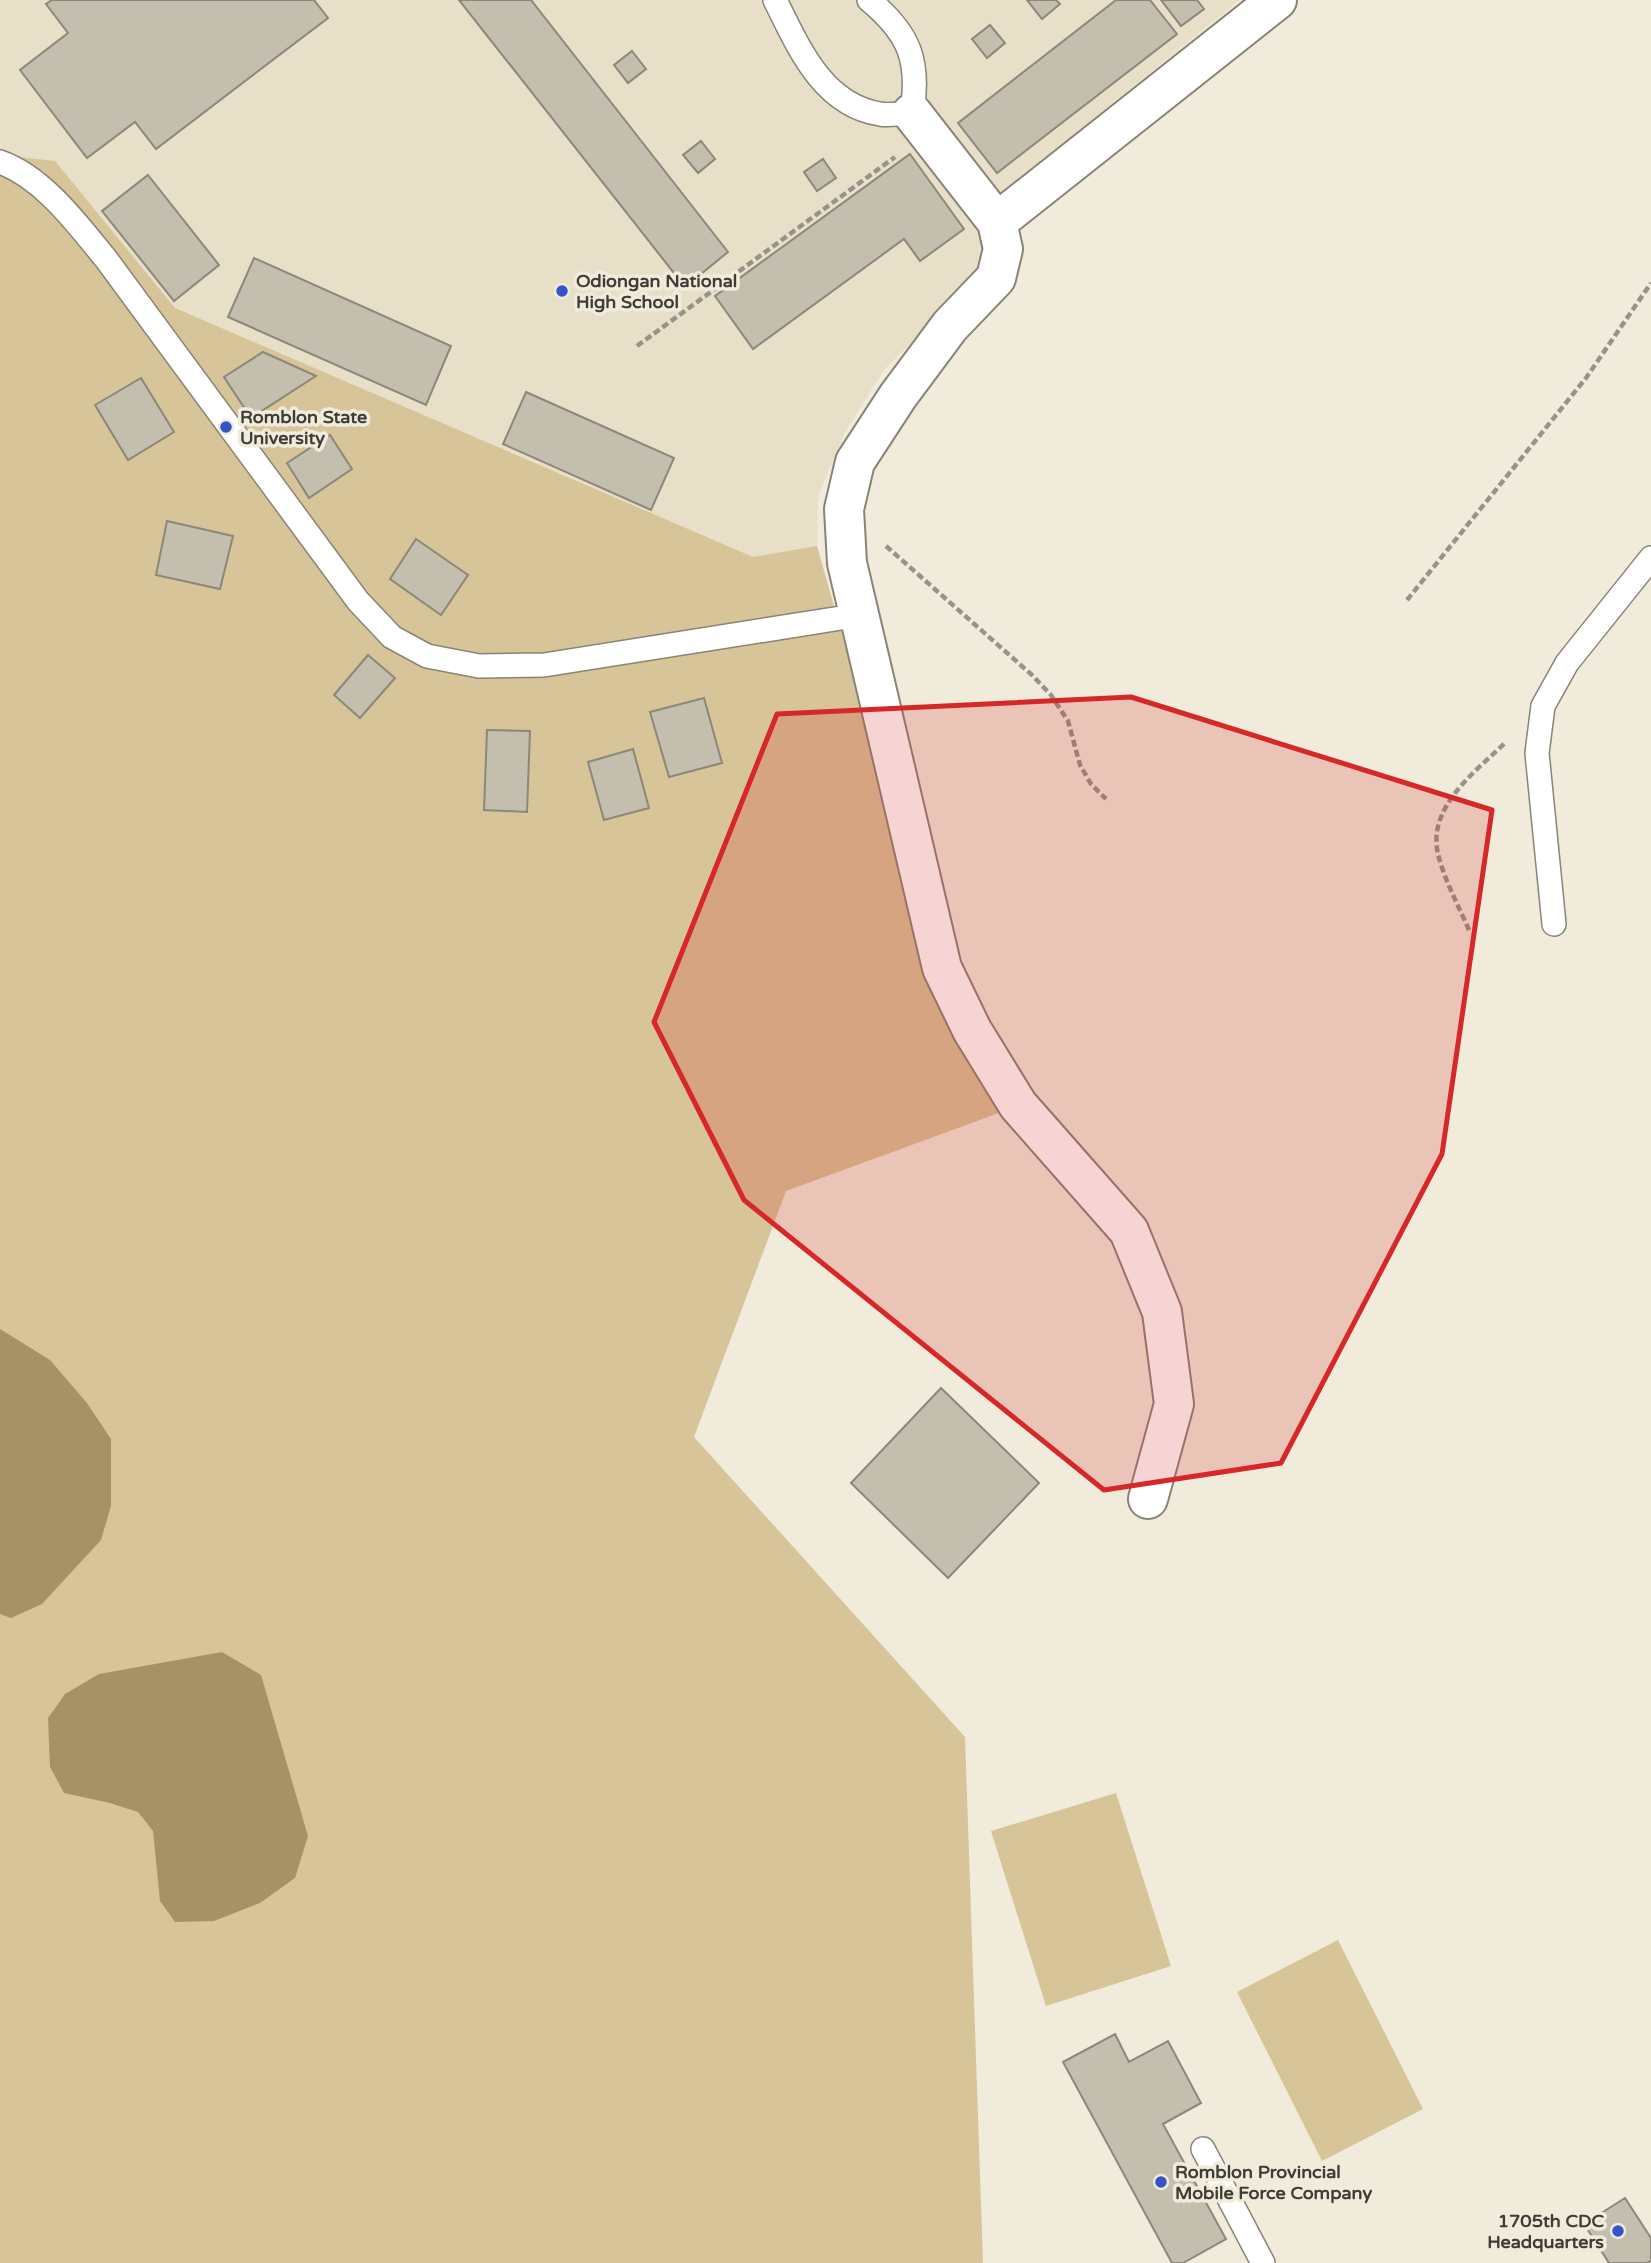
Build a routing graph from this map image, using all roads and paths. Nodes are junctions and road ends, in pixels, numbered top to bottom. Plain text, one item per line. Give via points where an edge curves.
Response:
1 (775, 0) edge
2 (869, 0) edge
3 (1277, 0) edge
4 (919, 123) junction
5 (0, 162) edge
6 (997, 222) junction
7 (1651, 283) edge
8 (636, 346) dead end
9 (844, 509) junction
10 (1651, 558) edge
11 (1407, 600) dead end
12 (860, 615) junction
13 (1543, 706) junction
14 (1106, 799) dead end
15 (1554, 924) dead end
16 (1469, 930) dead end
17 (1148, 1499) dead end
18 (1203, 2149) dead end
19 (1263, 2263) edge

1 - 4 lane via 819,79 846,103
2 - 4 lane via 889,17 909,47
3 - 6 street
4 - 6 street
4 - 8 path
5 - 12 lane via 15,167 64,208 358,601 392,637 426,656 479,666 544,665
6 - 9 street via 1003,249 996,278 950,326 898,396 855,462
7 - 11 path via 1586,378
9 - 12 street via 847,563
9 - 14 path via 1051,695 1069,721 1080,765
10 - 13 lane via 1567,663
12 - 17 street via 942,968 972,1030 1018,1105 1129,1231 1162,1312 1174,1404
13 - 15 lane via 1537,753
13 - 16 path via 1444,808 1437,833 1438,854
18 - 19 lane

